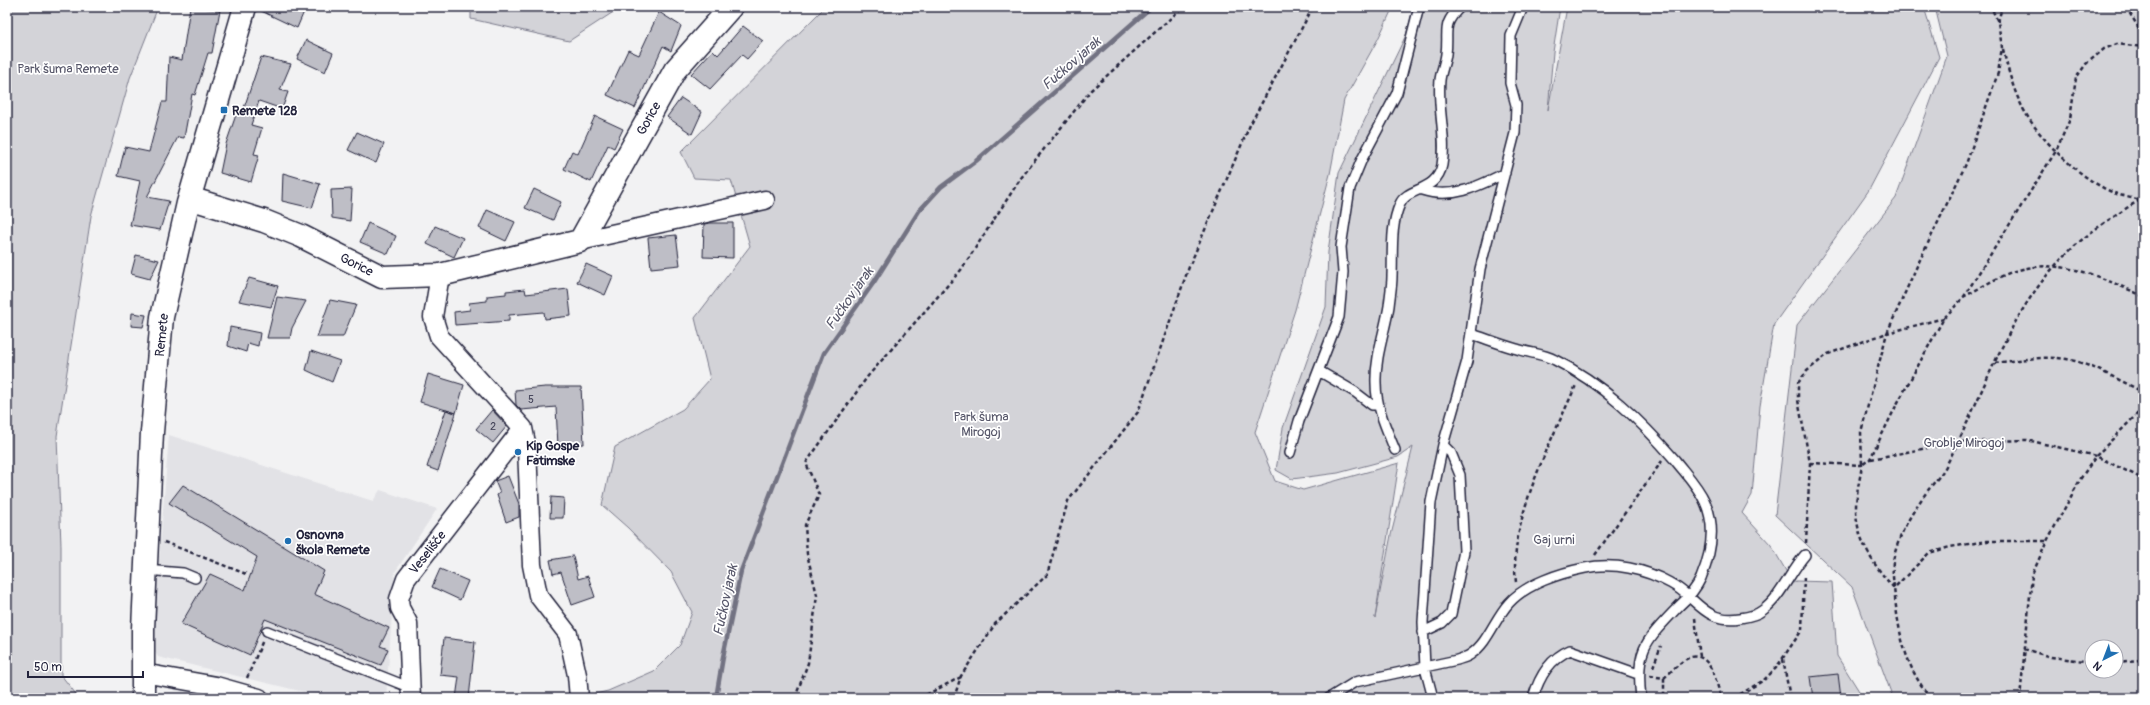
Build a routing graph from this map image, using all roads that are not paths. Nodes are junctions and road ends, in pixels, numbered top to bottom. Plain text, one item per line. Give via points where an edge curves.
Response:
1 (245, 7) edge
2 (731, 7) edge
3 (1419, 7) edge
4 (1460, 7) edge
5 (1523, 7) edge
6 (1505, 173) junction
7 (1422, 190) junction
8 (765, 200) dead end
9 (188, 203) junction
10 (580, 241) junction
11 (440, 275) junction
12 (1472, 334) junction
13 (1319, 371) junction
14 (1378, 405) junction
15 (523, 428) junction
16 (1443, 445) junction
17 (1395, 450) dead end
18 (1290, 453) dead end
19 (1806, 555) road end
20 (145, 570) junction
21 (195, 578) dead end
22 (1688, 597) junction
23 (267, 631) road end
24 (1423, 632) junction
25 (1425, 668) junction
26 (143, 673) junction
27 (1638, 674) junction
28 (411, 693) edge
29 (143, 698) edge
30 (259, 698) edge
31 (579, 698) edge
32 (1329, 698) edge
33 (1433, 698) edge
34 (1533, 698) edge
35 (1641, 698) edge

1 - 9 street, Remete
2 - 10 street, Gorice via 675,70
3 - 13 lane via 1396,93 1350,188 1341,247 1343,272 1339,317
4 - 7 lane via 1446,26 1446,54 1440,81 1442,165 1438,175
5 - 6 lane via 1511,36 1510,83 1516,105 1514,133
6 - 7 lane via 1450,194
6 - 12 lane via 1480,269
7 - 14 lane via 1407,194 1400,203 1392,233 1392,277 1376,382
8 - 10 street, Gorice
9 - 11 street, Gorice via 199,201 264,221 301,236 382,277
9 - 20 street, Remete via 162,317 152,432
10 - 11 street, Gorice
11 - 15 street via 433,318 439,336
12 - 16 lane via 1467,362
12 - 22 lane via 1554,359 1597,385 1649,430 1689,477 1705,502 1711,523 1711,543 1708,561 1700,580
13 - 14 lane via 1372,405
13 - 18 lane via 1299,421
14 - 17 lane
15 - 28 street, Veselišče via 406,579 399,599 400,608 408,623
15 - 31 street via 527,448 532,565 538,595 568,634
16 - 24 lane via 1431,502
16 - 24 lane via 1451,453 1460,475 1464,551 1451,614 1442,623
19 - 22 lane via 1763,611 1732,619 1710,615
20 - 21 lane via 182,573
20 - 26 street, Remete
22 - 25 lane via 1671,584 1642,570 1613,566 1586,568 1532,586 1509,602 1471,655
22 - 27 lane via 1644,646
23 - 28 lane
24 - 25 lane
25 - 32 lane via 1355,682
25 - 33 lane
26 - 29 street, Remete
26 - 30 street via 242,692
27 - 34 lane via 1570,650 1558,655 1547,666
27 - 35 lane

